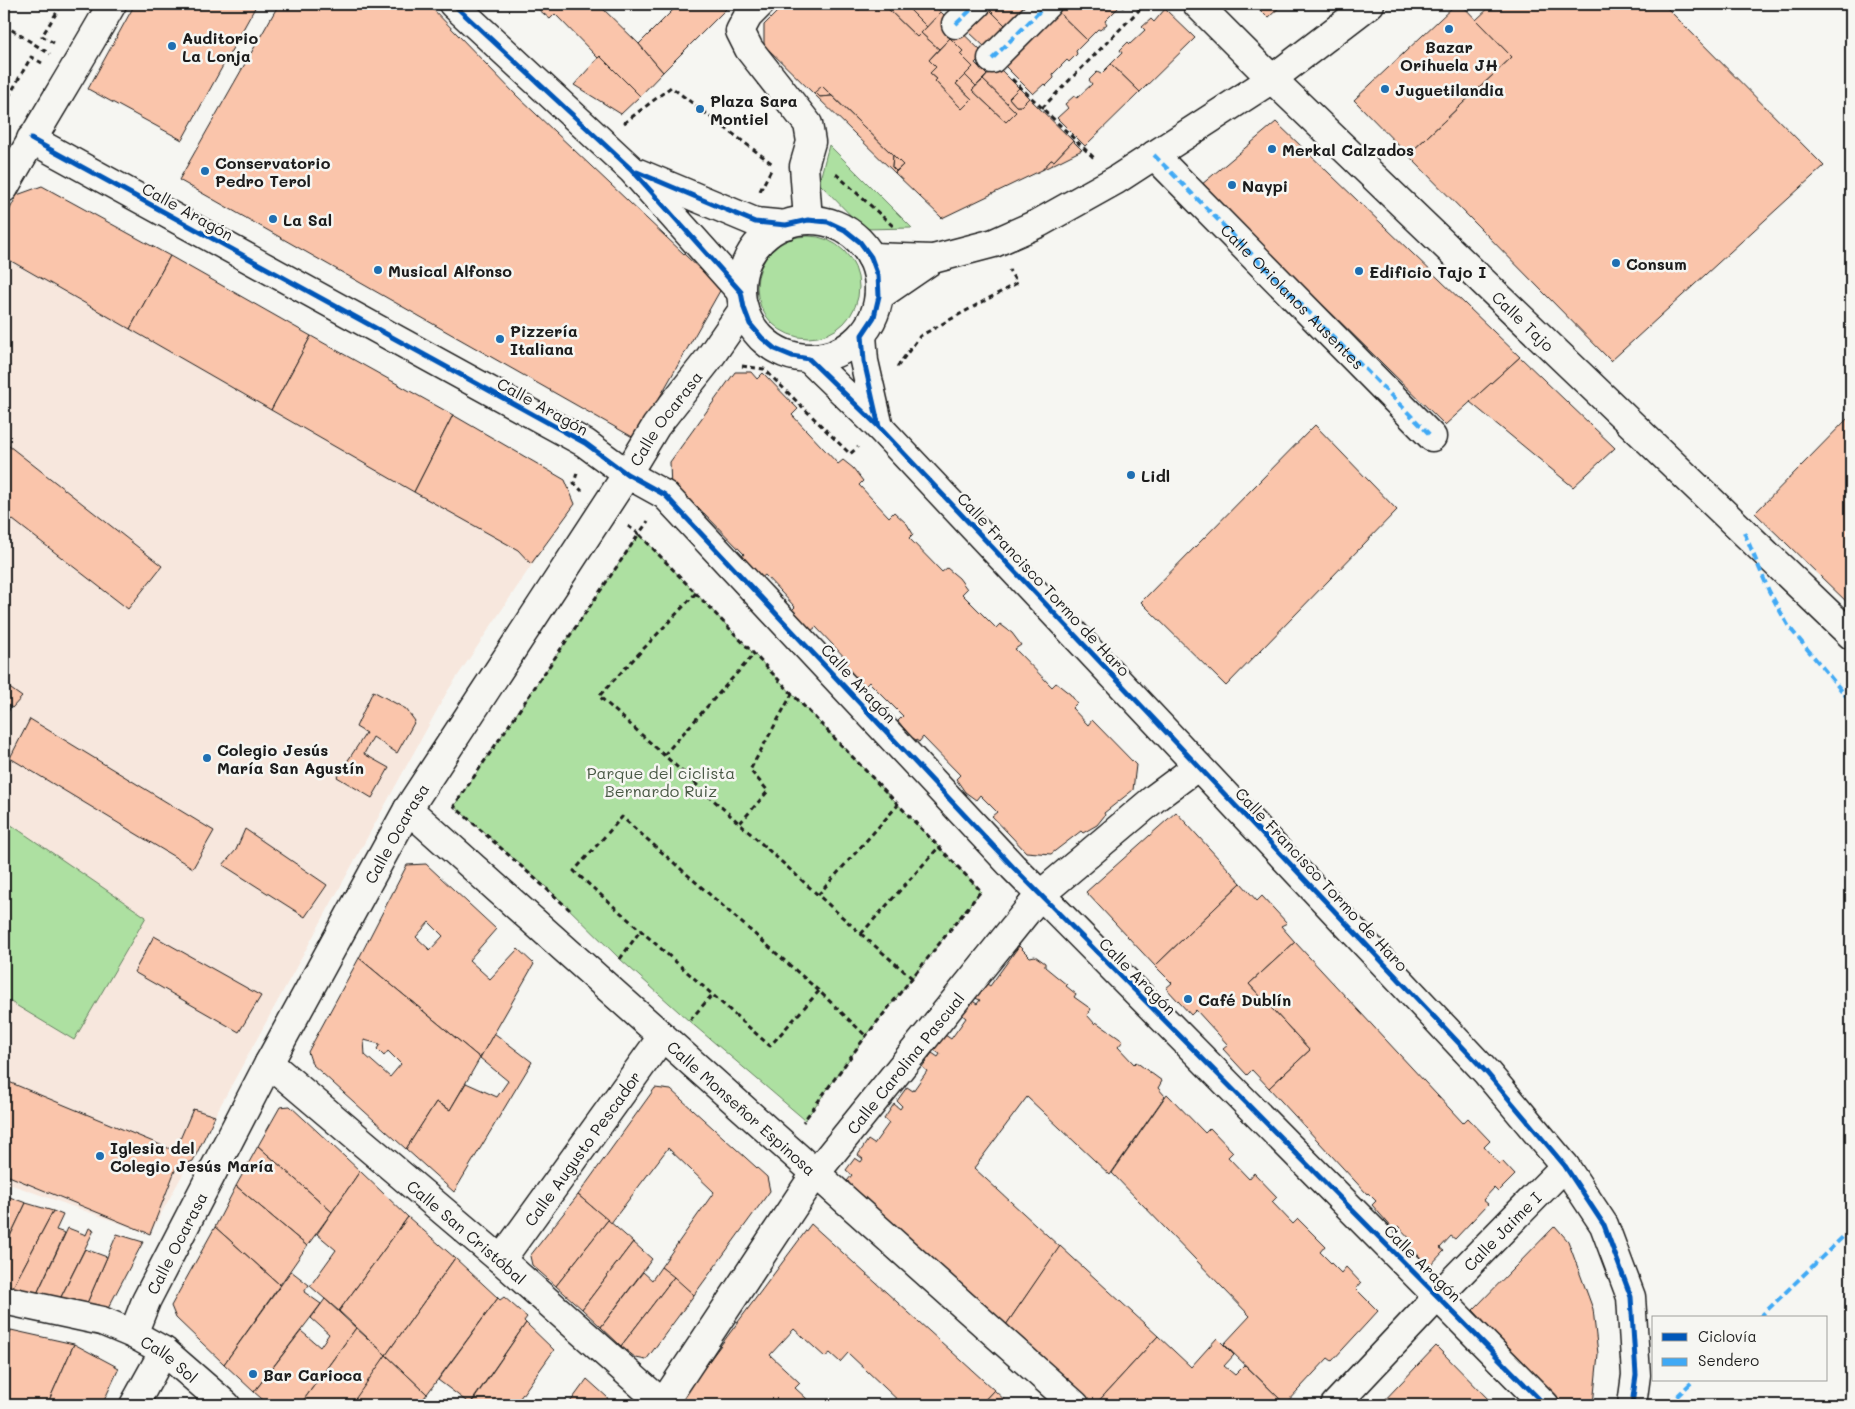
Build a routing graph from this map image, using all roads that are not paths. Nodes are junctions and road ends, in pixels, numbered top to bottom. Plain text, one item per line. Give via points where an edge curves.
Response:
1 (112, 4) edge
2 (453, 4) edge
3 (760, 4) edge
4 (977, 4) edge
5 (1047, 4) edge
6 (1197, 4) edge
7 (1370, 4) edge
8 (956, 24) dead end
9 (992, 59) road end
10 (1272, 79) junction
11 (32, 139) junction
12 (1154, 155) junction
13 (632, 170) junction
14 (4, 188) edge
15 (797, 223) junction
16 (871, 257) junction
17 (933, 259) junction
18 (879, 296) junction
19 (742, 300) junction
20 (862, 335) junction
21 (762, 338) junction
22 (809, 358) junction
23 (708, 360) junction
24 (879, 427) junction
25 (1432, 437) dead end
26 (627, 474) junction
27 (1851, 635) edge
28 (1198, 766) junction
29 (408, 809) junction
30 (1040, 896) junction
31 (662, 1037) junction
32 (269, 1062) junction
33 (1565, 1166) junction
34 (815, 1174) junction
35 (501, 1260) junction
36 (1438, 1296) junction
37 (4, 1300) edge
38 (132, 1334) junction
39 (164, 1351) junction
40 (134, 1405) edge
41 (226, 1405) edge
42 (663, 1405) edge
43 (1075, 1405) edge
44 (1335, 1405) edge
45 (1545, 1405) edge
46 (1632, 1405) edge

1 - 11 street
2 - 13 street
3 - 15 street via 740,31 749,49 808,124 811,142 804,166
4 - 8 street
5 - 9 street
6 - 10 street, Calle Tajo
7 - 10 street
10 - 12 street
10 - 27 street, Calle Tajo
11 - 14 street
11 - 26 street, Calle Aragón via 584,443
12 - 17 street via 1039,223 994,243
12 - 25 street, Calle Oriolanos Ausentes
13 - 15 street via 755,222
13 - 19 street
15 - 16 street via 828,222 860,242
15 - 19 street via 767,235 752,252 744,270
16 - 17 street
16 - 18 street via 878,276
17 - 18 street
18 - 20 street via 874,316
19 - 21 street via 750,324
19 - 23 street, Calle Ocarasa
20 - 22 street via 847,348 829,356
20 - 24 street via 864,361
21 - 22 street via 775,349
21 - 23 street, Calle Ocarasa
22 - 24 street, Calle Francisco Tormo de Haro
23 - 26 street, Calle Ocarasa via 656,426
24 - 28 street, Calle Francisco Tormo de Haro
26 - 29 street, Calle Ocarasa
26 - 30 street, Calle Aragón via 665,495
28 - 30 street, Calle Carolina Pascual via 1155,798
28 - 33 street, Calle Francisco Tormo de Haro via 1487,1073
29 - 31 street, Calle Monseñor Espinosa
29 - 32 street, Calle Ocarasa
30 - 34 street, Calle Carolina Pascual
30 - 36 street, Calle Aragón
31 - 34 street, Calle Monseñor Espinosa
31 - 35 street, Calle Augusto Pescador
32 - 35 street, Calle San Cristóbal
32 - 38 street, Calle Ocarasa
33 - 36 street, Calle Jaime I
33 - 46 street, Calle Francisco Tormo de Haro via 1604,1226 1631,1297 1636,1375
34 - 42 street, Calle Carolina Pascual
34 - 43 street, Calle Monseñor Espinosa
35 - 42 street, Calle San Cristóbal
36 - 44 street, Calle Jaime I
36 - 45 street, Calle Aragón
37 - 38 street, Calle Sol via 102,1321
38 - 39 street, Calle Sol
39 - 40 street
39 - 41 street, Calle Sol

